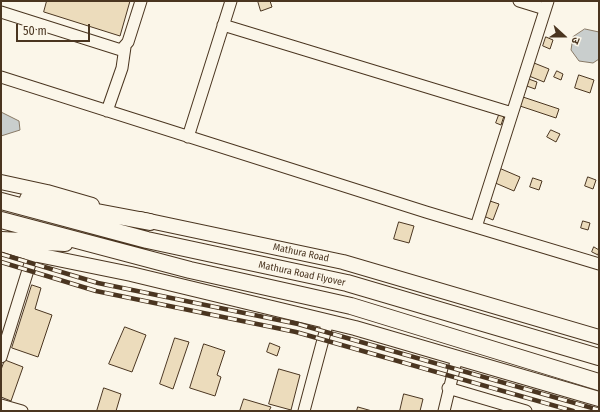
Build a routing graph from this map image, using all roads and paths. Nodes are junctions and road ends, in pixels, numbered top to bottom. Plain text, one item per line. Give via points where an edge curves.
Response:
1 (141, 1) edge
2 (231, 1) edge
3 (519, 1) edge
4 (546, 5) edge
5 (1, 12) edge
6 (223, 25) junction
7 (125, 47) junction
8 (1, 77) edge
9 (107, 111) junction
10 (512, 113) junction
11 (188, 137) junction
12 (1, 182) edge
13 (1, 196) edge
14 (1, 201) edge
15 (1, 220) edge
16 (150, 222) junction
17 (476, 227) junction
18 (1, 240) edge
19 (1, 244) edge
20 (92, 244) junction
21 (33, 254) junction
22 (599, 264) edge
23 (328, 321) junction
24 (599, 336) edge
25 (1, 357) edge
26 (457, 357) junction
27 (599, 358) edge
28 (599, 382) edge
29 (448, 388) junction
30 (599, 399) edge
31 (1, 405) edge
32 (22, 411) edge
33 (304, 411) edge
34 (444, 411) edge
35 (526, 411) edge

1 - 7 street
2 - 6 street
3 - 4 street
4 - 10 street
5 - 7 street via 121,50
6 - 10 street
6 - 11 street
7 - 9 street via 122,68
8 - 9 street
9 - 11 street
10 - 17 street
11 - 17 street
12 - 16 main road, Mathura Road via 47,192
13 - 16 highway
14 - 27 highway, Mathura Road Flyover via 147,240 347,283
15 - 20 highway
16 - 24 main road, Mathura Road via 343,262
17 - 22 street
18 - 20 highway
19 - 21 main road
20 - 28 highway, Mathura Road Flyover via 190,270 351,306
21 - 23 main road via 131,274
21 - 25 street
23 - 26 main road
23 - 33 street
26 - 29 street
26 - 30 main road
29 - 34 street
29 - 35 street
31 - 32 street

